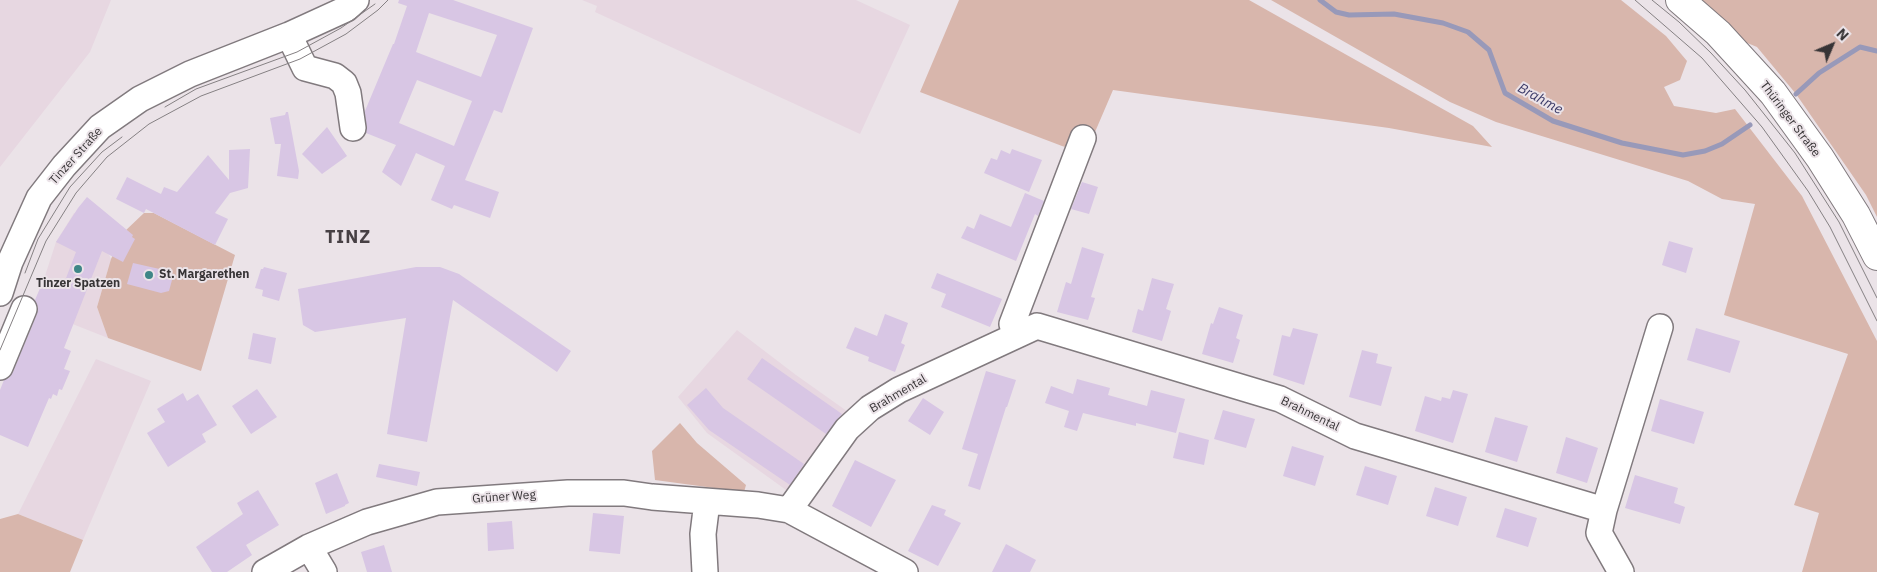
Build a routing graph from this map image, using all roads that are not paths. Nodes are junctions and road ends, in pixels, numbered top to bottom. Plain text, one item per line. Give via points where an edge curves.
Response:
1 (356, 0) edge
2 (1680, 0) edge
3 (289, 35) junction
4 (353, 128) dead end
5 (1083, 138) dead end
6 (1877, 256) edge
7 (0, 293) edge
8 (24, 309) dead end
9 (1660, 327) dead end
10 (1015, 335) junction
11 (0, 366) edge
12 (707, 502) junction
13 (790, 510) junction
14 (1604, 510) junction
15 (309, 547) junction
16 (265, 572) edge
17 (324, 572) edge
18 (705, 572) edge
19 (906, 572) edge
20 (1621, 572) edge

1 - 3 street, Tinzer Straße via 346,9
2 - 6 main road, Thüringer Straße via 1718,33 1773,92 1820,158
3 - 4 street via 305,68 335,76 344,83
3 - 7 street, Tinzer Straße via 148,94 100,127 39,198 10,262
5 - 10 street via 1012,324
8 - 11 street
9 - 14 street
10 - 13 street, Brahmental via 899,390 870,408 847,429
10 - 14 street, Brahmental via 1036,326 1280,399 1354,436
12 - 13 street, Grüner Weg
12 - 15 street, Grüner Weg via 624,493 558,493 436,502 367,522
12 - 18 street via 702,534
13 - 19 street, Grüner Weg
14 - 20 street via 1599,533
15 - 16 street, Grüner Weg
15 - 17 street

